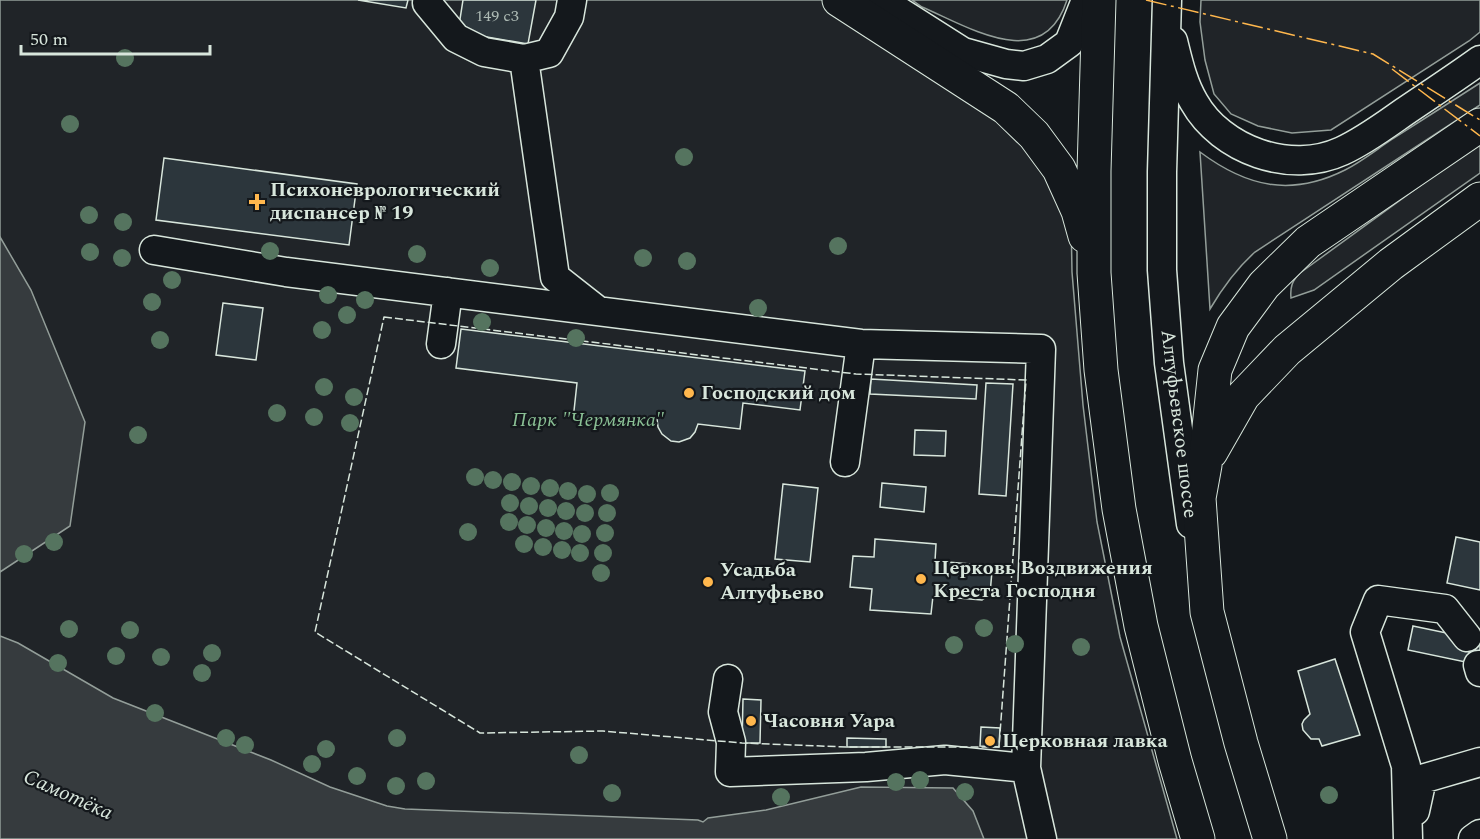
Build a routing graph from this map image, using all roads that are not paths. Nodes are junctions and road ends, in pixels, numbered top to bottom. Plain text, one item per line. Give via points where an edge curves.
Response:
1 (572, 0) edge
2 (839, 0) edge
3 (881, 0) edge
4 (1086, 0) edge
5 (1099, 0) edge
6 (427, 3) dead end
7 (1167, 6) edge
8 (524, 59) junction
9 (1480, 60) edge
10 (1480, 125) edge
11 (1480, 198) edge
12 (154, 250) dead end
13 (1094, 273) junction
14 (448, 292) junction
15 (598, 311) junction
16 (441, 344) dead end
17 (861, 344) junction
18 (845, 462) dead end
19 (1205, 465) junction
20 (1207, 612) junction
21 (1467, 637) dead end
22 (728, 679) dead end
23 (1480, 762) edge
24 (1026, 768) junction
25 (1480, 834) edge
26 (1042, 839) edge
27 (1198, 839) edge
28 (1270, 839) edge
29 (1409, 839) edge
30 (1473, 839) edge

1 - 8 street via 569,17 549,53
2 - 13 main road via 1006,108 1034,135 1059,169 1078,211
3 - 4 street via 963,52 1024,66 1047,60 1069,43
5 - 13 main road
6 - 8 street via 456,38 484,52
7 - 9 street via 1179,63 1194,102 1218,132 1246,150 1281,159 1312,159 1340,152
7 - 20 street, Алтуфьевское шоссе via 1162,270 1186,499
8 - 15 street via 555,277
10 - 19 main road via 1308,242 1264,285 1233,327 1215,370
11 - 19 main road via 1390,264 1287,350 1243,396
12 - 14 street via 286,272
13 - 27 main road via 1101,370 1119,509 1141,626
14 - 15 street
14 - 16 street
15 - 17 street
17 - 18 street
17 - 24 street via 1041,349
19 - 20 main road via 1199,498
20 - 28 main road, Алтуфьевское шоссе
21 - 29 street via 1445,609 1378,600 1365,632 1406,766
22 - 24 street via 723,712 731,742 730,772 945,760
23 - 29 street via 1422,779
24 - 26 street
25 - 30 street

